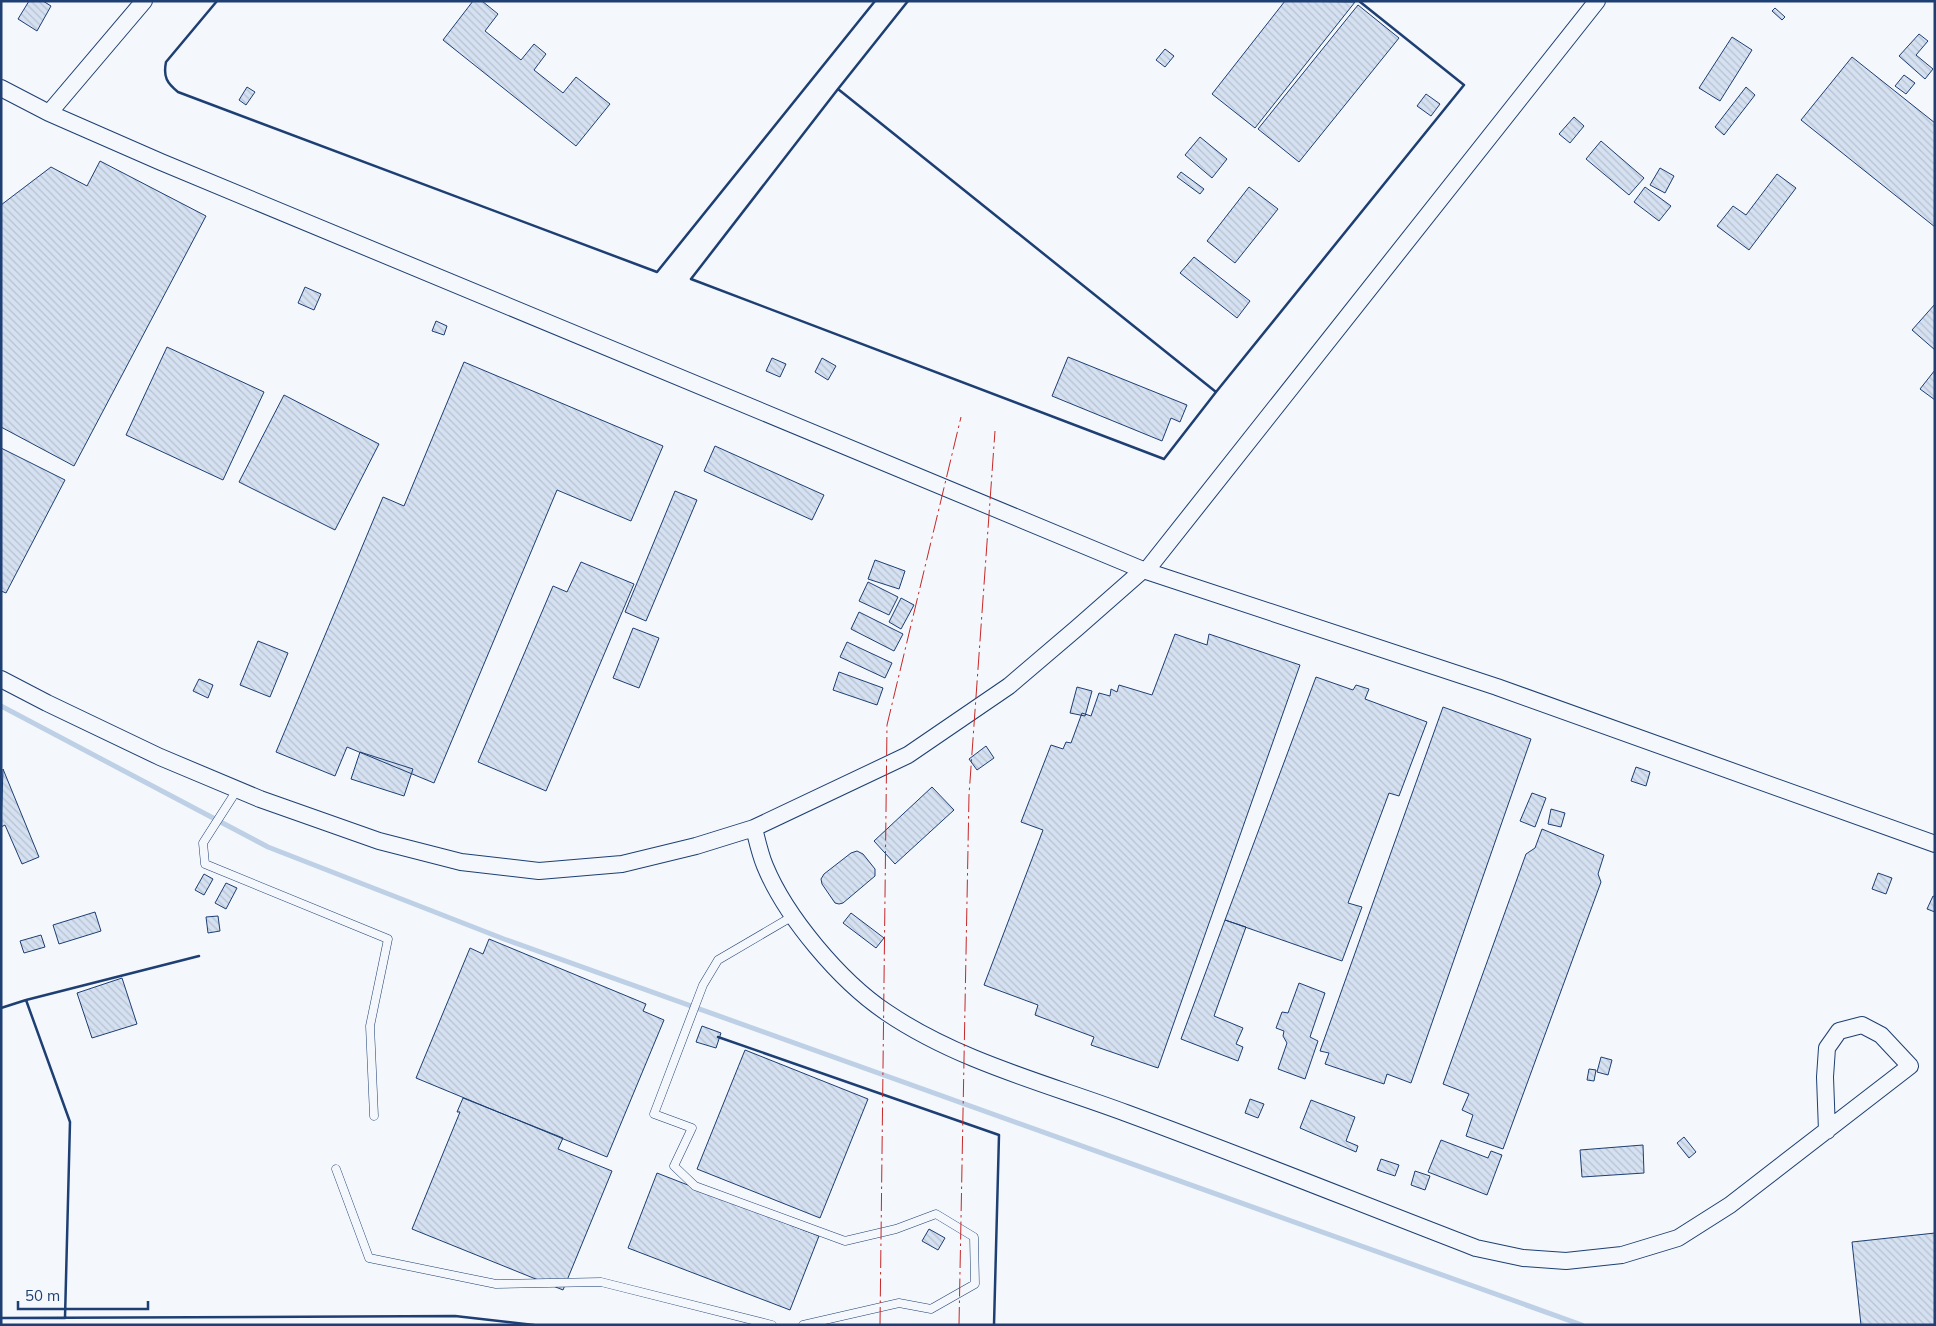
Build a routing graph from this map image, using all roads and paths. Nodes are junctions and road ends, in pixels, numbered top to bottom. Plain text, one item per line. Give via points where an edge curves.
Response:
1 (144, 1) edge
2 (1597, 1) edge
3 (1, 88) edge
4 (49, 113) junction
5 (1144, 570) junction
6 (1, 679) edge
7 (237, 790) junction
8 (754, 828) junction
9 (1935, 844) edge
10 (793, 916) junction
11 (374, 1116) dead end
12 (1827, 1131) junction
13 (336, 1169) dead end
14 (772, 1325) edge
15 (803, 1325) edge

1 - 4 street
2 - 5 street
3 - 4 street
4 - 5 street
5 - 8 street via 1009,686 908,754
5 - 9 street via 1497,687
6 - 7 street via 160,757
7 - 8 street via 379,841 461,862 539,871 622,864
7 - 11 lane via 203,844 206,864 388,939 370,1026
8 - 10 street via 764,865
10 - 12 street via 850,982 884,1011 930,1038 1001,1069 1126,1113 1476,1248 1522,1258 1566,1261 1622,1255 1678,1238 1730,1205
10 - 15 lane via 718,960 703,985 654,1114 692,1128 674,1166 695,1186 845,1241 896,1230 936,1214 974,1237 975,1284 931,1309 899,1303
12 - 12 street via 1910,1066 1881,1035 1862,1025 1840,1031 1827,1048
13 - 14 lane via 369,1258 496,1284 602,1282

